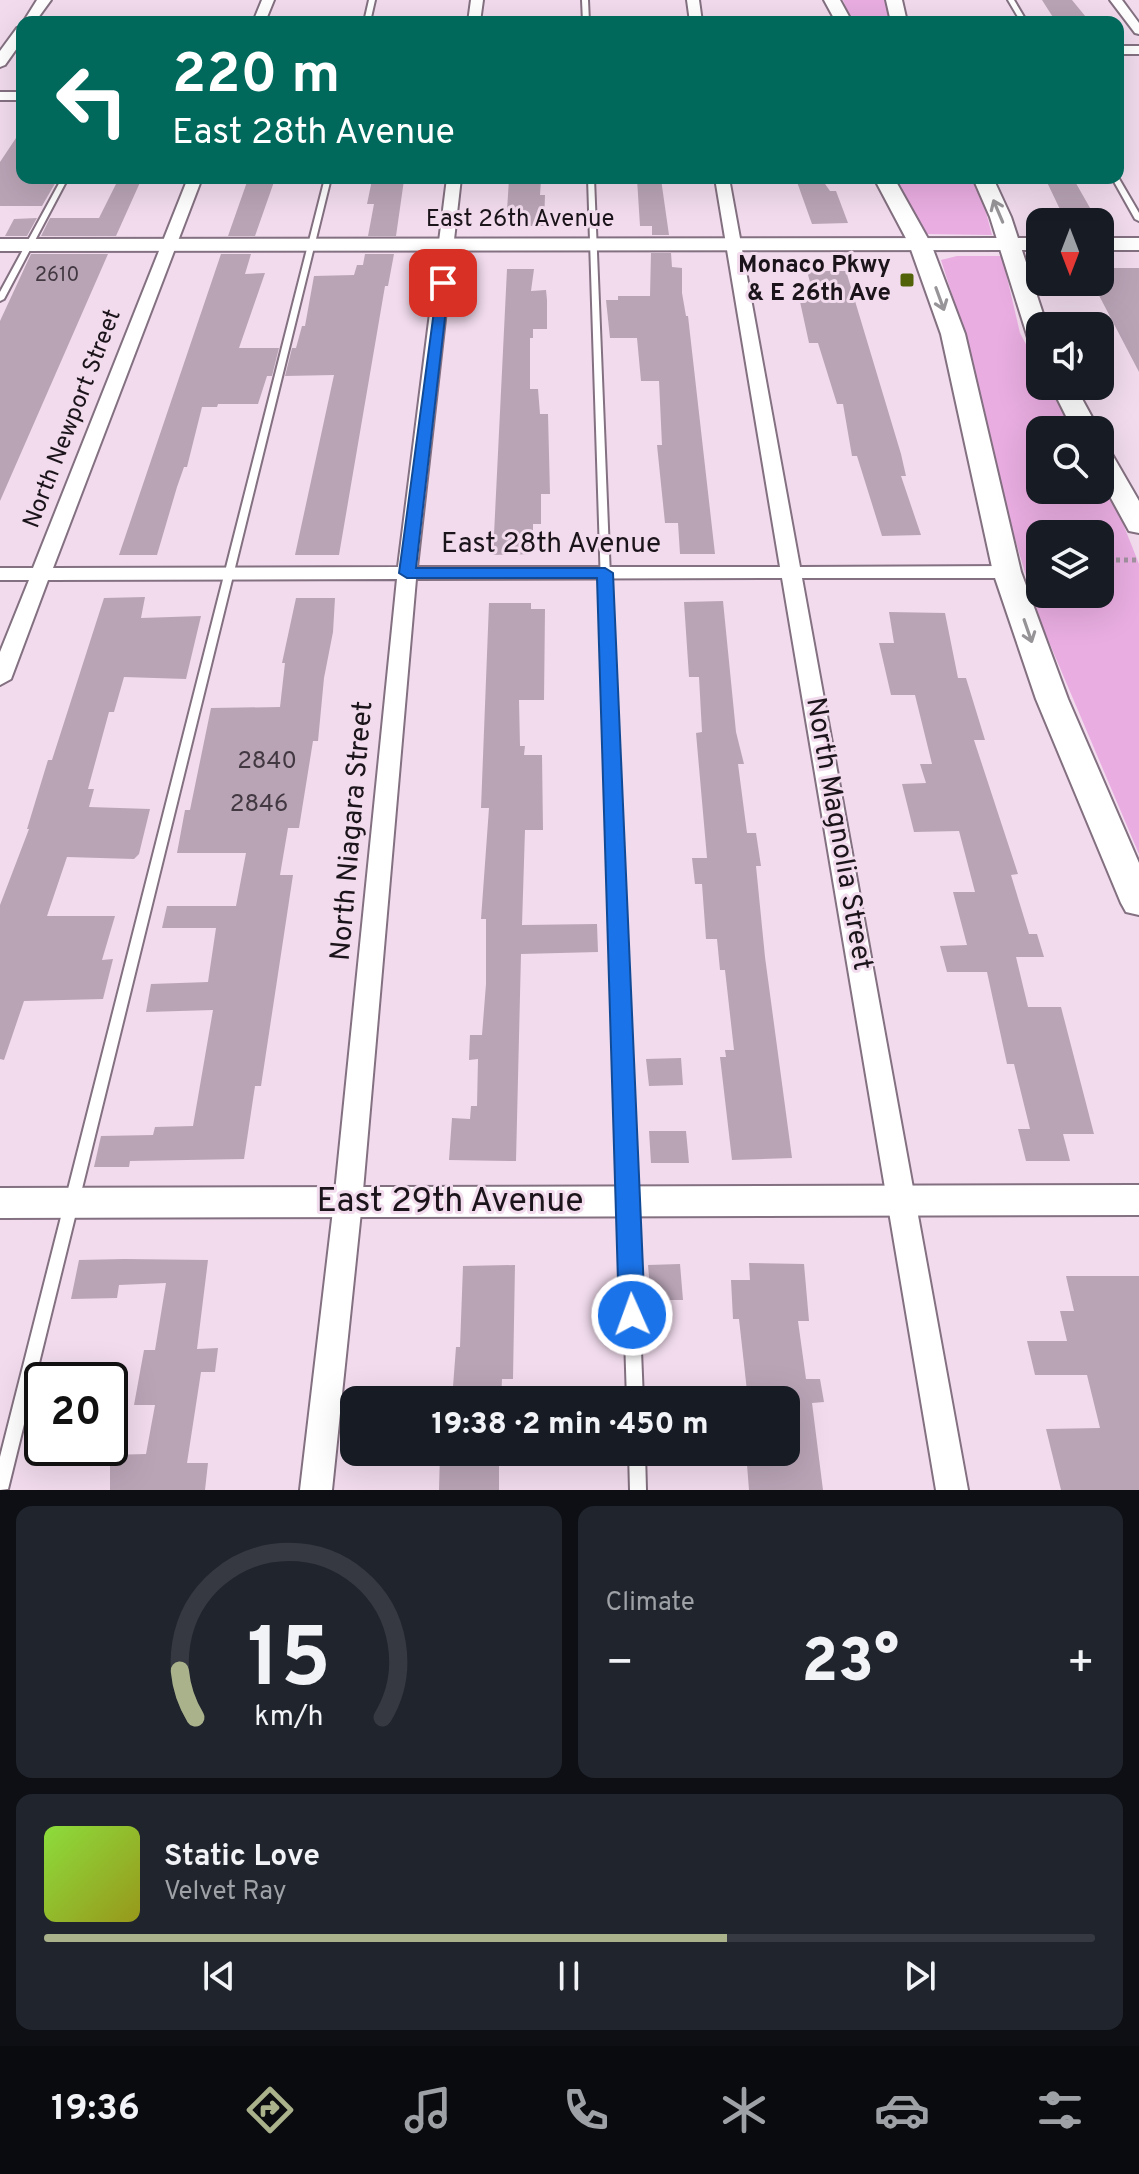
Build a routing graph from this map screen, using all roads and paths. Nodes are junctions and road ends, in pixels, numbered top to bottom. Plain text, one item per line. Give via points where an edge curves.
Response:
1 (1116, 0) edge
2 (1139, 31) edge
3 (16, 39) edge
4 (0, 62) edge
5 (62, 184) edge
6 (193, 184) edge
7 (326, 184) edge
8 (453, 184) edge
9 (591, 184) edge
10 (723, 184) edge
11 (887, 184) edge
12 (986, 184) edge
13 (1119, 184) edge
14 (1139, 219) edge
15 (168, 244) junction
16 (311, 244) junction
17 (448, 244) junction
18 (594, 244) junction
19 (733, 244) junction
20 (920, 244) junction
21 (1011, 244) junction
22 (1026, 244) edge
23 (1114, 244) edge
24 (1139, 244) edge
25 (0, 245) edge
26 (29, 245) junction
27 (0, 299) edge
28 (1030, 312) edge
29 (1114, 479) edge
30 (1139, 525) edge
31 (1114, 560) edge
32 (1139, 560) edge
33 (1007, 572) junction
34 (407, 573) junction
35 (605, 573) junction
36 (792, 573) junction
37 (0, 574) edge
38 (42, 574) junction
39 (229, 574) junction
40 (0, 679) edge
41 (1139, 903) edge
42 (902, 1200) junction
43 (1139, 1200) edge
44 (628, 1201) junction
45 (348, 1202) junction
46 (0, 1203) edge
47 (72, 1203) junction
48 (635, 1386) edge
49 (637, 1466) edge
50 (0, 1489) edge
51 (316, 1490) edge
52 (638, 1490) edge
53 (952, 1490) edge

1 - 2 street
3 - 4 street
5 - 26 lane
6 - 15 street, North Newport Street
7 - 16 lane
8 - 17 street, North Niagara Street
9 - 18 lane
10 - 19 street, North Magnolia Street
11 - 20 main road
21 -> 12 main road
13 - 14 lane
15 - 16 street, East 26th Avenue
15 - 26 street, East 26th Avenue
15 - 38 street, North Newport Street
16 - 17 street, East 26th Avenue
16 - 39 lane
17 - 18 street, East 26th Avenue
17 - 34 street, North Niagara Street
18 - 19 street, East 26th Avenue
18 - 35 lane
19 - 20 street, East 26th Avenue
19 - 36 street, North Magnolia Street
20 - 21 street, East 26th Avenue
20 -> 33 main road via 961,361
21 - 22 street, East 26th Avenue
21 - 28 main road
23 - 24 street
25 - 26 street, East 26th Avenue
26 - 27 lane
29 - 30 main road
31 - 32 path
33 - 36 street, East 28th Avenue
33 -> 41 main road via 1052,699
34 - 35 street, East 28th Avenue
34 - 39 street, East 28th Avenue
34 - 45 street, North Niagara Street
35 - 36 street, East 28th Avenue
35 - 44 lane
36 - 42 street, North Magnolia Street
37 - 38 street, East 28th Avenue
38 - 39 street, East 28th Avenue
38 - 40 street, North Newport Street
39 - 47 lane
42 - 43 street, East 29th Avenue
42 - 44 street, East 29th Avenue
42 - 53 street, North Magnolia Street
44 - 45 street, East 29th Avenue
44 - 48 lane
45 - 47 street, East 29th Avenue
45 - 51 street, North Niagara Street
46 - 47 street, East 29th Avenue
47 - 50 lane
49 - 52 lane

